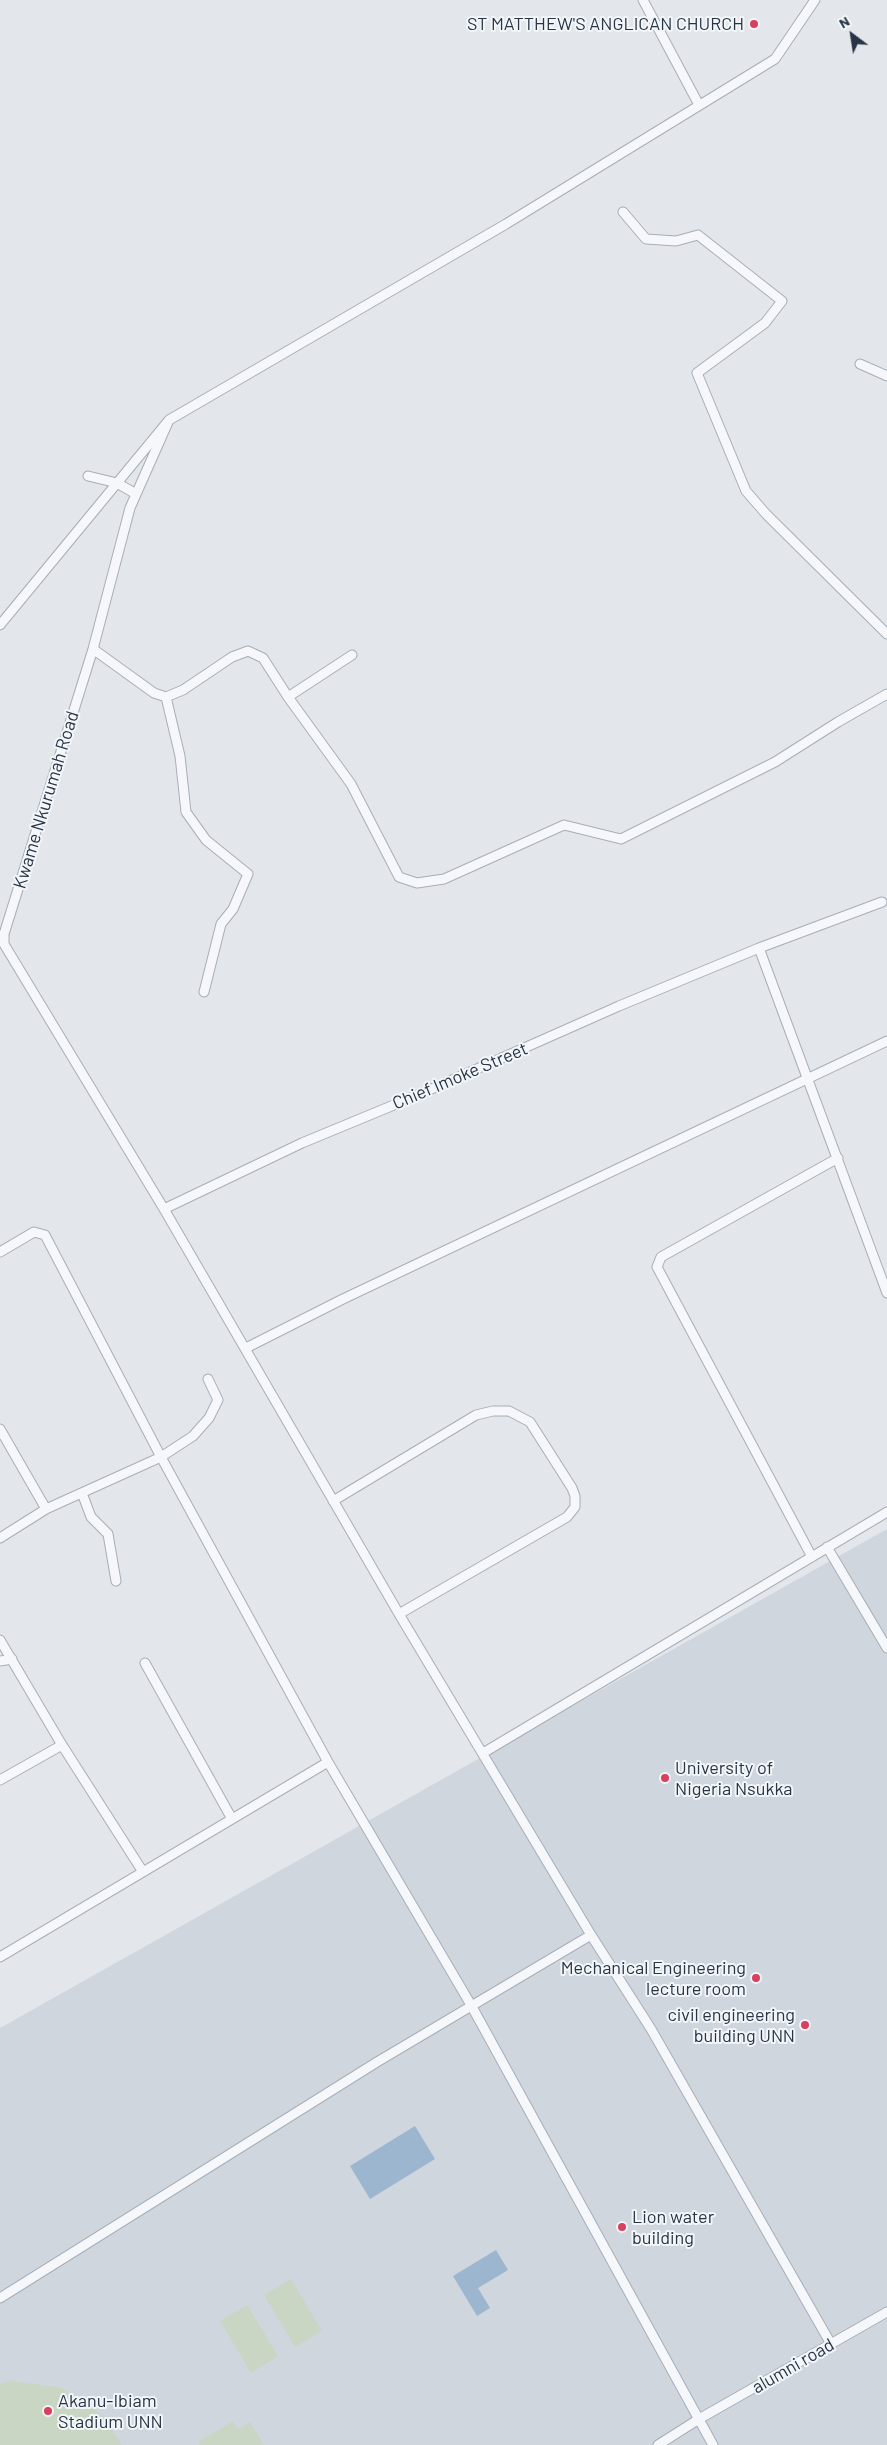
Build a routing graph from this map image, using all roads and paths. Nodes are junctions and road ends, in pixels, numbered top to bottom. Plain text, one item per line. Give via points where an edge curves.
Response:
1 (643, 0) edge
2 (815, 0) edge
3 (699, 105) junction
4 (623, 212) dead end
5 (860, 364) dead end
6 (887, 376) edge
7 (169, 420) junction
8 (88, 476) dead end
9 (117, 483) junction
10 (136, 494) junction
11 (0, 626) edge
12 (887, 634) edge
13 (93, 649) junction
14 (352, 655) dead end
15 (887, 694) edge
16 (166, 697) junction
17 (288, 697) junction
18 (882, 902) dead end
19 (4, 944) junction
20 (758, 948) junction
21 (0, 954) edge
22 (204, 992) dead end
23 (887, 1042) edge
24 (809, 1080) junction
25 (838, 1158) junction
26 (164, 1209) junction
27 (0, 1252) edge
28 (884, 1274) edge
29 (887, 1292) edge
30 (246, 1348) junction
31 (208, 1379) dead end
32 (0, 1428) edge
33 (161, 1457) junction
34 (82, 1493) junction
35 (334, 1501) junction
36 (46, 1509) junction
37 (887, 1512) edge
38 (0, 1538) edge
39 (827, 1547) junction
40 (812, 1556) junction
41 (116, 1581) dead end
42 (399, 1614) junction
43 (0, 1640) edge
44 (887, 1648) edge
45 (12, 1659) junction
46 (0, 1661) edge
47 (145, 1663) dead end
48 (62, 1744) junction
49 (483, 1753) junction
50 (328, 1762) junction
51 (0, 1780) edge
52 (232, 1819) junction
53 (143, 1872) junction
54 (591, 1934) junction
55 (0, 1957) edge
56 (471, 2005) junction
57 (0, 2298) edge
58 (887, 2312) edge
59 (831, 2344) junction
60 (699, 2419) junction
61 (658, 2445) edge
62 (713, 2445) edge

1 - 3 street
2 - 3 street via 774,59
3 - 7 street via 506,224
4 - 12 street via 646,239 676,241 698,235 782,300 765,323 697,373 746,492
5 - 6 street
7 - 9 street
7 - 10 street, Kwame Nkurumah Road
8 - 9 street
9 - 10 street
9 - 11 street
10 - 13 street, Kwame Nkurumah Road
13 - 16 street via 154,694
13 - 19 street, Kwame Nkurumah Road via 4,934
14 - 17 street
15 - 17 street via 775,762 621,839 564,825 444,879 417,883 399,877 351,784
16 - 17 street via 184,690 248,651 263,658
16 - 22 street via 180,756 186,812 206,840 248,874 233,908 221,924
18 - 20 street, Chief Imoke Street
19 - 21 street, Kwame Nkurumah Road
19 - 26 street
20 - 24 street
20 - 26 street, Chief Imoke Street via 302,1143
23 - 24 street
24 - 25 street
24 - 30 street via 343,1299
25 - 28 street
25 - 40 street via 661,1257 657,1267
26 - 30 street
27 - 33 street via 34,1232 45,1235
28 - 29 street
30 - 35 street
31 - 33 street via 218,1400 209,1418 193,1436
32 - 36 street
33 - 34 street
33 - 50 street
34 - 36 street
34 - 41 street via 91,1517 108,1534
35 - 42 street
35 - 42 street via 476,1415 493,1411 509,1411 530,1422 572,1488 575,1507 567,1517
36 - 38 street
37 - 39 street
39 - 40 street
39 - 44 street
40 - 49 street
42 - 49 street
43 - 45 street
45 - 46 street
45 - 48 street
47 - 52 street
48 - 51 street
48 - 53 street
49 - 54 street
50 - 52 street
50 - 56 street
52 - 53 street
53 - 55 street
54 - 56 street
54 - 59 street via 651,2029
56 - 57 street
56 - 60 street
58 - 59 street, alumni road
59 - 60 street, alumni road
60 - 61 street, alumni road
60 - 62 street

